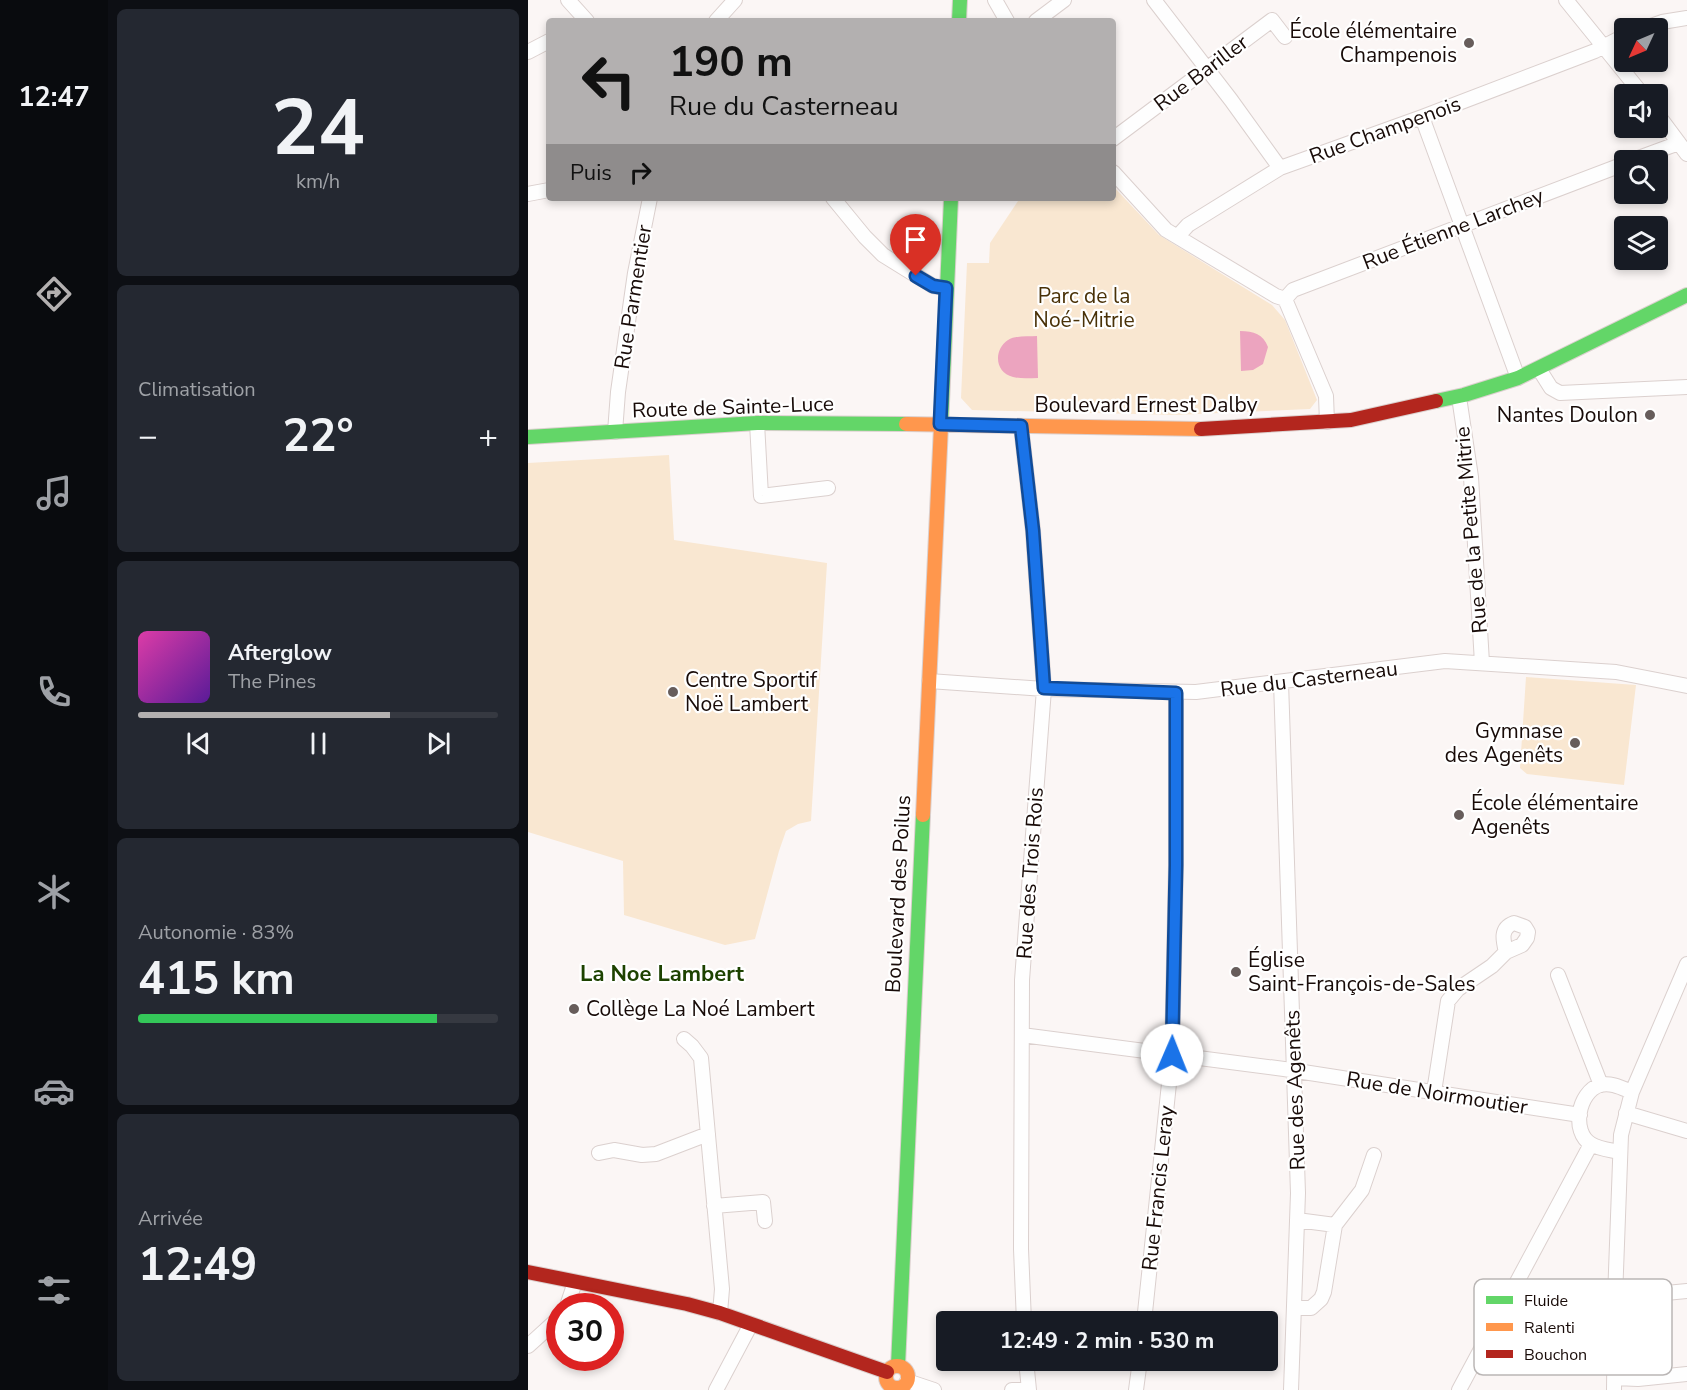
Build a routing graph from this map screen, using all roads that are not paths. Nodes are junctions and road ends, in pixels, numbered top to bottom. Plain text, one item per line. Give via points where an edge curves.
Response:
1 (568, 0) edge
2 (960, 0) edge
3 (995, 0) edge
4 (1064, 0) edge
5 (1154, 0) edge
6 (1566, 0) edge
7 (729, 2) edge
8 (584, 18) edge
9 (718, 18) edge
10 (959, 18) edge
11 (1005, 18) edge
12 (1040, 18) edge
13 (1687, 18) edge
14 (1668, 21) edge
15 (1285, 37) dead end
16 (1614, 41) edge
17 (546, 43) edge
18 (1604, 46) junction
19 (528, 52) edge
20 (1207, 70) junction
21 (1634, 84) edge
22 (1422, 117) junction
23 (1668, 128) edge
24 (1116, 137) edge
25 (1683, 148) edge
26 (1668, 152) edge
27 (1280, 168) junction
28 (1614, 168) edge
29 (1116, 174) edge
30 (546, 190) edge
31 (528, 194) edge
32 (650, 201) edge
33 (835, 201) edge
34 (951, 201) edge
35 (1462, 226) junction
36 (1178, 236) junction
37 (946, 288) junction
38 (1687, 295) edge
39 (1285, 299) junction
40 (1539, 369) junction
41 (1518, 378) junction
42 (1687, 387) edge
43 (1459, 397) junction
44 (1327, 422) junction
45 (757, 423) junction
46 (940, 424) junction
47 (1021, 426) junction
48 (615, 432) junction
49 (528, 437) edge
50 (828, 488) dead end
51 (1482, 663) junction
52 (929, 681) junction
53 (1281, 682) junction
54 (1686, 683) edge
55 (1044, 688) junction
56 (1176, 693) junction
57 (1506, 952) dead end
58 (1687, 964) edge
59 (1558, 975) dead end
60 (1022, 1035) junction
61 (684, 1039) dead end
62 (1172, 1055) junction
63 (1294, 1071) junction
64 (1601, 1085) junction
65 (1434, 1092) junction
66 (1632, 1092) junction
67 (1626, 1113) junction
68 (1580, 1115) junction
69 (1687, 1131) edge
70 (708, 1134) junction
71 (1591, 1144) junction
72 (1619, 1152) junction
73 (599, 1153) dead end
74 (1374, 1155) dead end
75 (714, 1206) junction
76 (1297, 1220) junction
77 (765, 1221) dead end
78 (1335, 1225) junction
79 (528, 1272) edge
80 (1519, 1279) edge
81 (1616, 1279) edge
82 (575, 1282) junction
83 (1687, 1291) edge
84 (1672, 1292) edge
85 (571, 1293) edge
86 (1294, 1308) junction
87 (1024, 1311) edge
88 (1145, 1311) edge
89 (720, 1313) junction
90 (751, 1324) junction
91 (546, 1330) edge
92 (528, 1346) edge
93 (1474, 1362) edge
94 (893, 1369) junction
95 (1027, 1371) edge
96 (1139, 1371) edge
97 (1687, 1374) edge
98 (1614, 1384) edge
99 (901, 1386) edge
100 (716, 1390) edge
101 (934, 1390) edge
102 (1012, 1390) edge
103 (1029, 1390) edge
104 (1137, 1390) edge
105 (1291, 1390) edge
106 (1459, 1390) edge

1 - 8 street
2 - 10 street
3 - 11 street
4 - 12 street
5 - 20 street
6 - 18 street
7 - 9 street
13 - 14 street
15 - 20 street, Rue Bariller via 1272,20
16 - 18 street, Rue Champenois
17 - 19 street
18 - 21 street
18 - 22 street, Rue Champenois
20 - 24 street, Rue Bariller
20 - 27 street
22 - 27 street, Rue Champenois
22 - 35 street
23 - 25 street
25 - 26 street
27 - 36 street, Rue Champenois via 1188,225
28 - 35 street, Rue Étienne Larchey
29 - 36 street via 1166,230
30 - 31 street
32 - 48 street, Rue Parmentier via 635,273
33 - 37 street via 883,255 933,286
34 - 37 street, Boulevard des Poilus
35 - 39 street, Rue Étienne Larchey via 1293,290
35 - 41 street
36 - 39 street
37 - 46 street, Boulevard des Poilus
38 - 40 street, Boulevard Ernest Dalby
39 - 44 street via 1326,396
40 - 41 street, Boulevard Ernest Dalby
40 - 42 street via 1551,388 1560,393
41 - 43 street, Boulevard Ernest Dalby
43 - 44 street, Boulevard Ernest Dalby
43 - 51 street, Rue de la Petite Mitrie via 1471,477
44 - 47 street, Boulevard Ernest Dalby via 1185,430
45 - 46 street, Route de Sainte-Luce
45 - 48 street, Route de Sainte-Luce
45 - 50 street via 761,496
46 - 47 street, Boulevard Ernest Dalby
46 - 52 street, Boulevard des Poilus
47 - 55 street, Rue des Trois Rois
48 - 49 street, Route de Sainte-Luce
51 - 53 street, Rue du Casterneau via 1445,662
51 - 54 street, Rue du Casterneau via 1616,672
52 - 55 street, Rue du Casterneau
52 - 94 street, Boulevard des Poilus
53 - 56 street, Rue du Casterneau
53 - 63 street, Rue des Agenêts
55 - 56 street, Rue du Casterneau
55 - 60 street, Rue des Trois Rois via 1022,980
56 - 62 street, Rue Francis Leray
57 - 65 street via 1448,1001
58 - 66 street
59 - 64 street
60 - 62 street, Rue de Noirmoutier
60 - 87 street, Rue des Trois Rois
61 - 70 street via 700,1058
62 - 63 street, Rue de Noirmoutier
62 - 88 street, Rue Francis Leray
63 - 65 street, Rue de Noirmoutier
63 - 76 street, Rue des Agenêts
64 - 66 street via 1616,1085
64 - 68 street via 1587,1095
65 - 68 street, Rue de Noirmoutier
66 - 67 street
67 - 69 street
67 - 72 street
68 - 71 street via 1581,1133
70 - 73 street via 656,1154 614,1150
70 - 75 street
71 - 72 street
71 - 80 street
72 - 81 street
74 - 78 street via 1362,1190
75 - 77 street via 763,1202
75 - 89 street via 722,1289
76 - 78 street
76 - 86 street, Rue des Agenêts
78 - 86 street via 1321,1299 1311,1308
79 - 82 street
82 - 85 street
82 - 89 street
83 - 84 street
86 - 105 street, Rue des Agenêts
89 - 90 street
90 - 94 street
90 - 100 street
91 - 92 street
93 - 106 street
94 - 99 street via 906,1371
95 - 103 street
96 - 104 street
97 - 98 street
99 - 101 street
102 - 103 street

